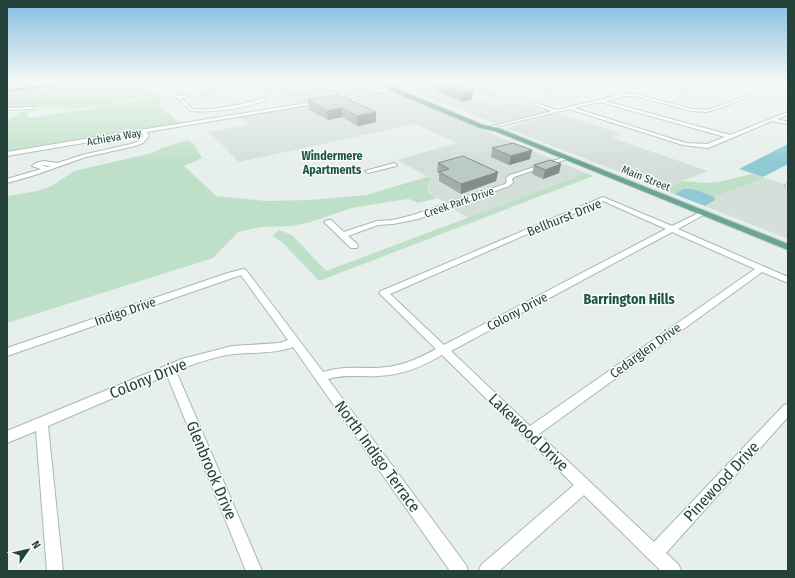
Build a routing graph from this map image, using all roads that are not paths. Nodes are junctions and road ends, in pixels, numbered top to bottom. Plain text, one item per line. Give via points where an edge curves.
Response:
1 (191, 109) edge
2 (215, 109) edge
3 (230, 109) edge
4 (267, 109) edge
5 (273, 109) edge
6 (440, 109) edge
7 (442, 109) edge
8 (451, 109) edge
9 (550, 109) edge
10 (565, 109) edge
11 (572, 109) edge
12 (631, 109) edge
13 (688, 109) edge
14 (713, 109) edge
15 (556, 111) junction
16 (459, 112) junction
17 (238, 114) junction
18 (788, 114) edge
19 (773, 120) junction
20 (788, 123) edge
21 (492, 128) junction
22 (144, 131) junction
23 (730, 137) junction
24 (7, 154) edge
25 (567, 158) junction
26 (394, 165) dead end
27 (57, 166) junction
28 (49, 169) junction
29 (368, 171) dead end
30 (7, 181) edge
31 (703, 213) junction
32 (328, 222) dead end
33 (673, 229) junction
34 (343, 236) junction
35 (354, 246) dead end
36 (788, 247) edge
37 (761, 268) junction
38 (244, 272) joint
39 (788, 280) edge
40 (384, 293) joint
41 (295, 342) junction
42 (443, 350) junction
43 (7, 352) edge
44 (170, 369) junction
45 (322, 377) junction
46 (788, 409) edge
47 (41, 422) junction
48 (530, 433) junction
49 (7, 437) edge
50 (584, 486) junction
51 (655, 553) junction
52 (55, 571) edge
53 (254, 571) edge
54 (460, 571) edge
55 (487, 571) edge
56 (673, 571) edge

1 - 2 street via 203,111
3 - 17 street
4 - 17 street, Achieva Way
5 - 17 street, Achieva Way
6 - 21 main road, Main Street
7 - 16 main road
8 - 16 main road, Main Street
9 - 15 street
10 - 15 street
11 - 23 street via 685,144 708,146
12 - 23 street
13 - 14 street via 707,111
15 - 21 street via 532,120
16 - 21 main road, Main Street
17 - 22 street, Achieva Way
18 - 19 street
19 - 20 street
19 - 23 street
21 - 25 main road, Main Street
22 - 24 street, Achieva Way
22 - 27 street via 145,139 133,145 84,156
25 - 31 main road, Main Street
25 - 34 street, Creek Park Drive via 512,176 507,185 423,214 377,223
26 - 29 street
27 - 28 street
27 - 28 street via 47,163 36,165
28 - 30 street
31 - 33 street, Colony Drive
31 - 36 main road, Main Street
32 - 34 street
33 - 37 street, Bellhurst Drive
33 - 40 street, Bellhurst Drive via 603,199
33 - 42 street, Colony Drive
34 - 35 street
37 - 39 street, Bellhurst Drive
37 - 48 street, Cedarglen Drive
38 - 41 street, North Indigo Terrace
38 - 43 street, Indigo Drive via 231,274
40 - 42 street, Lakewood Drive
41 - 44 street, Colony Drive via 281,347 232,350 207,355
41 - 45 street, North Indigo Terrace
42 - 45 street, Colony Drive via 415,365 397,370 335,372
42 - 48 street, Lakewood Drive
44 - 47 street, Colony Drive
44 - 53 street, Glenbrook Drive
45 - 54 street, North Indigo Terrace
46 - 51 street, Pinewood Drive
47 - 49 street, Colony Drive
47 - 52 street
48 - 50 street, Lakewood Drive
50 - 51 street, Lakewood Drive
50 - 55 street
51 - 56 street, Lakewood Drive

